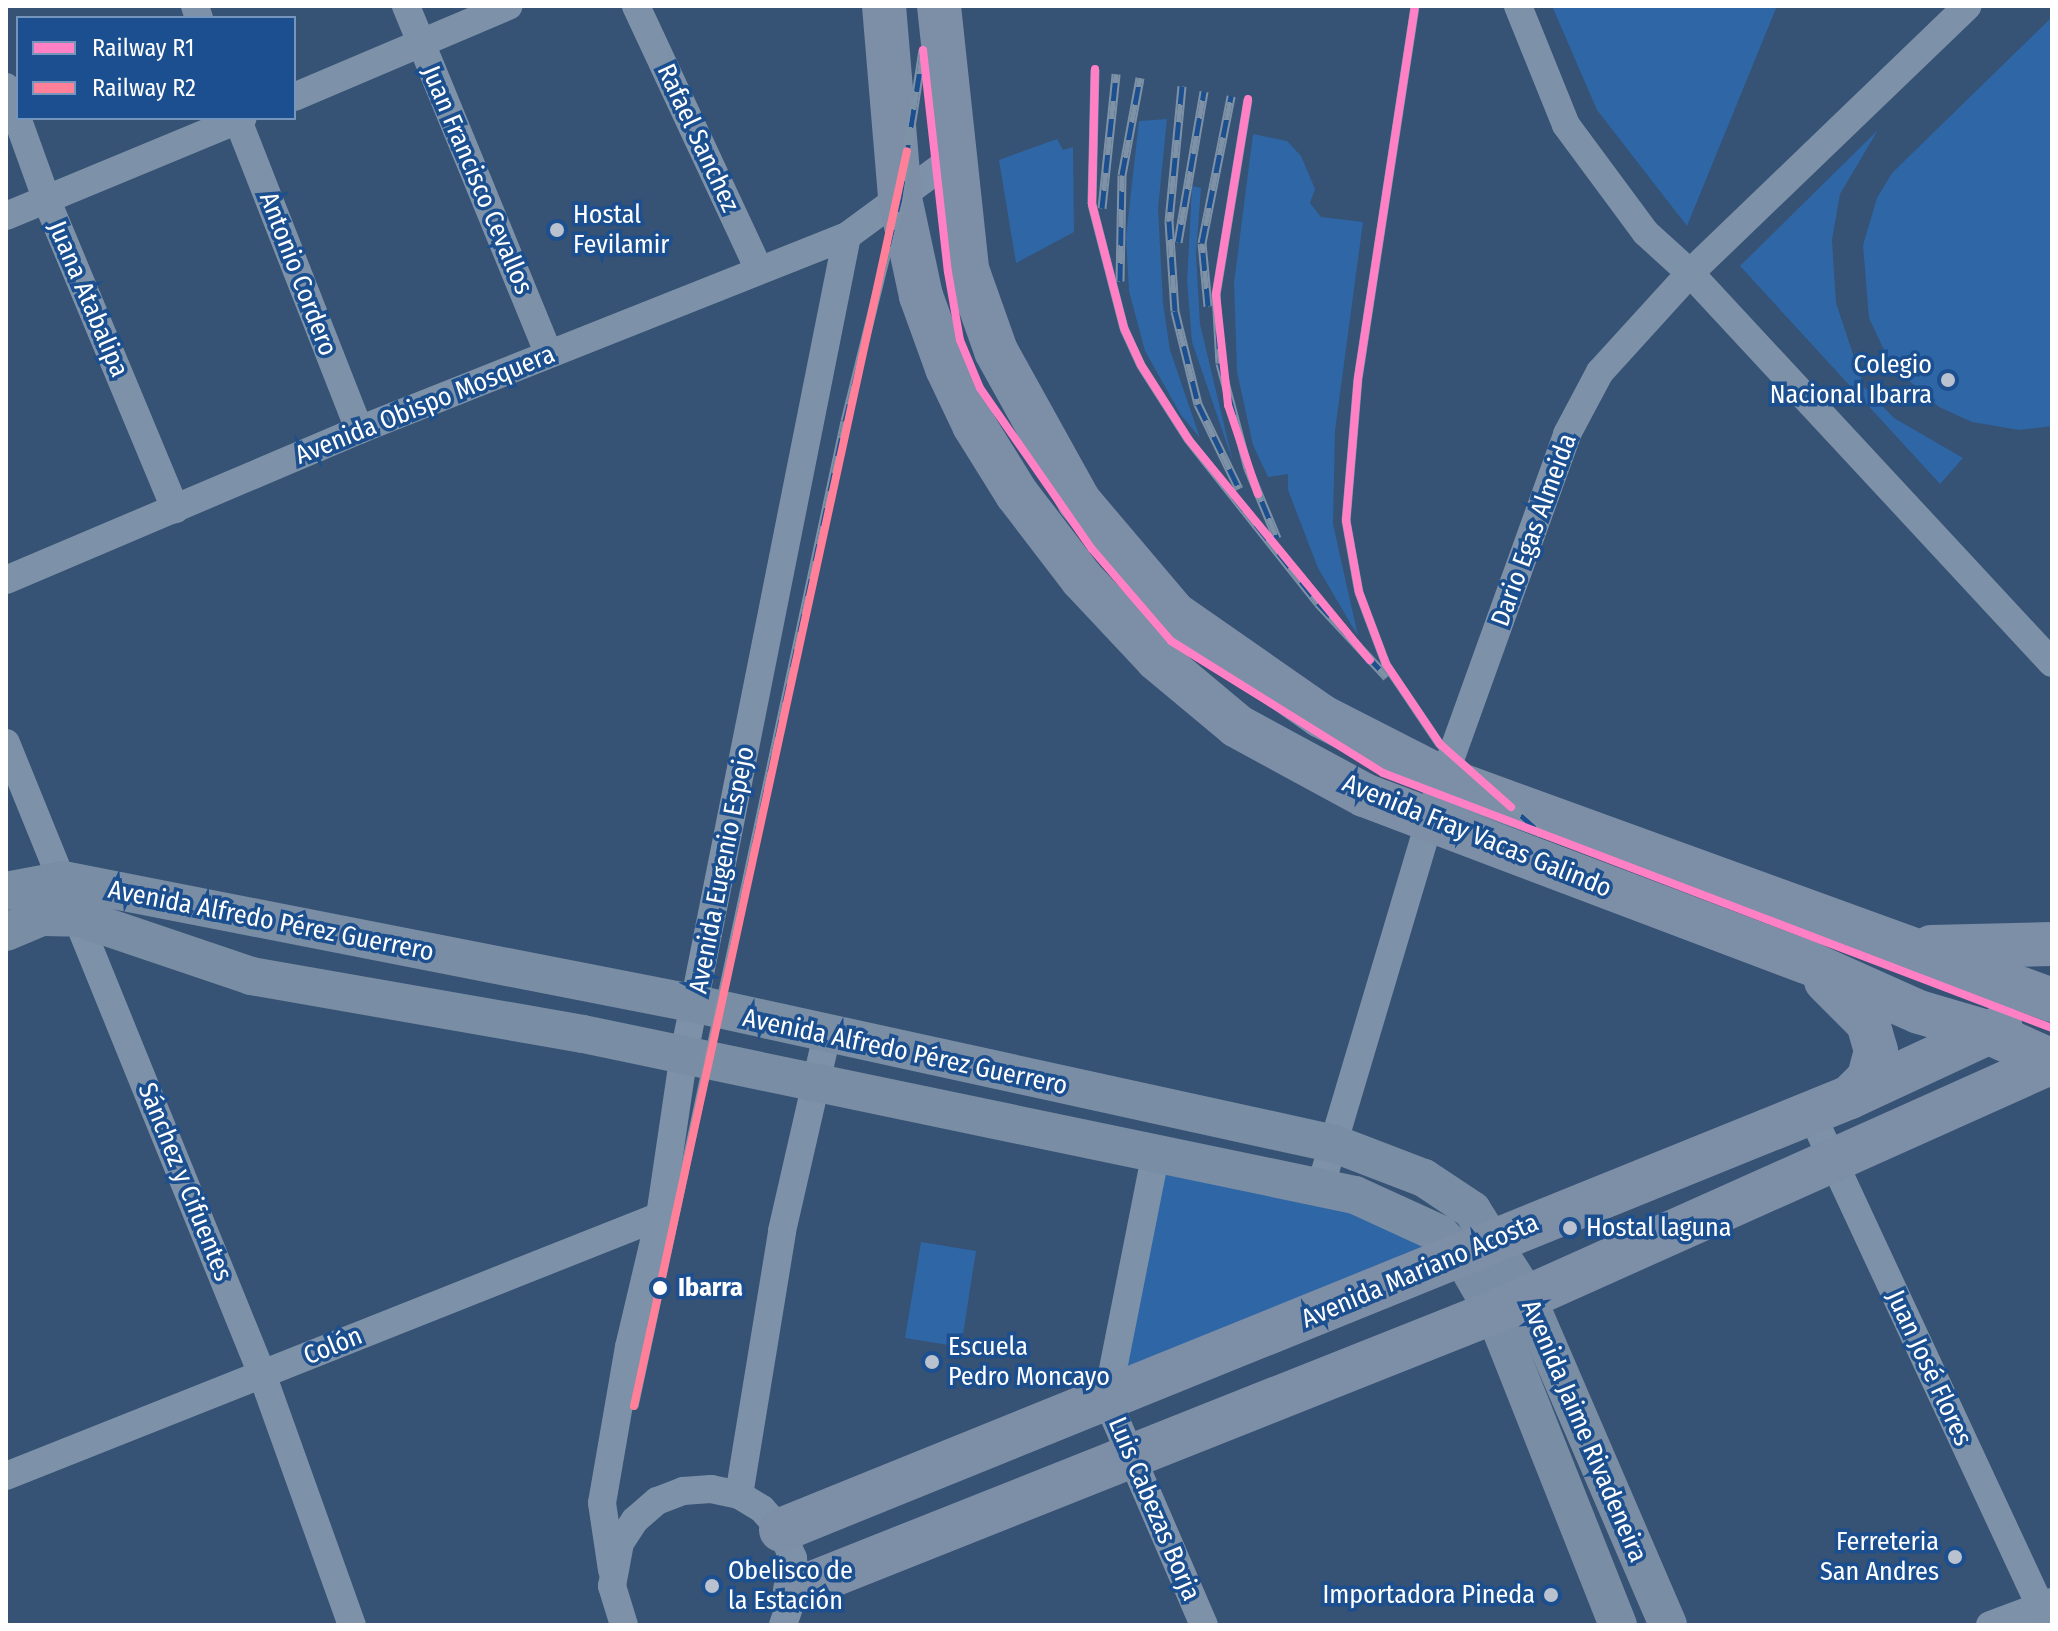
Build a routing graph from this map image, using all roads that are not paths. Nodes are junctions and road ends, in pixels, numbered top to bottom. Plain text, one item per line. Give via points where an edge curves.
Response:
1 (406, 6) edge
2 (508, 6) edge
3 (636, 6) edge
4 (884, 6) edge
5 (939, 6) edge
6 (1518, 6) edge
7 (1967, 6) edge
8 (421, 45) junction
9 (6, 87) edge
10 (296, 96) edge
11 (16, 115) edge
12 (18, 120) edge
13 (238, 120) edge
14 (240, 120) edge
15 (952, 159) junction
16 (900, 198) junction
17 (47, 201) junction
18 (6, 216) edge
19 (847, 236) junction
20 (759, 270) junction
21 (1690, 273) junction
22 (549, 354) junction
23 (359, 430) junction
24 (175, 509) junction
25 (6, 580) edge
26 (2052, 663) edge
27 (6, 743) edge
28 (1444, 779) junction
29 (1431, 821) junction
30 (63, 880) junction
31 (6, 891) edge
32 (80, 918) junction
33 (6, 932) edge
34 (2052, 944) edge
35 (1914, 947) junction
36 (1807, 962) junction
37 (2052, 1000) edge
38 (696, 1004) junction
39 (1987, 1032) junction
40 (827, 1034) junction
41 (684, 1054) junction
42 (2052, 1061) edge
43 (815, 1083) junction
44 (1830, 1104) junction
45 (1335, 1144) junction
46 (1155, 1157) junction
47 (1831, 1159) junction
48 (1321, 1185) junction
49 (660, 1216) junction
50 (1478, 1248) junction
51 (1510, 1303) junction
52 (262, 1374) junction
53 (1107, 1400) junction
54 (1132, 1452) junction
55 (6, 1476) edge
56 (739, 1495) junction
57 (781, 1530) junction
58 (612, 1578) junction
59 (789, 1608) edge
60 (2047, 1611) edge
61 (352, 1625) edge
62 (597, 1625) edge
63 (624, 1625) edge
64 (1204, 1625) edge
65 (1618, 1625) edge
66 (1668, 1625) edge
67 (1990, 1625) edge

1 - 8 street, Juan Francisco Cevallos
2 - 8 street
3 - 20 street, Rafael Sanchez
4 - 16 main road
5 - 15 main road
6 - 21 street via 1566,125 1646,233
7 - 21 street, Dario Egas Almeida
8 - 10 street
8 - 22 street, Juan Francisco Cevallos
9 - 11 street, Juana Atabalipa
12 - 17 street, Juana Atabalipa
13 - 17 street
14 - 23 street, Antonio Cordero
15 - 16 street
15 - 28 main road, Avenida Fray Vacas Galindo via 967,269 996,351 1079,501 1175,614 1321,716
16 - 19 street
16 - 29 main road, Avenida Fray Vacas Galindo via 921,296 974,425 1082,579 1157,659 1237,726 1364,795
17 - 18 street
17 - 24 street, Juana Atabalipa
19 - 20 street, Avenida Obispo Mosquera
19 - 38 street, Avenida Eugenio Espejo
20 - 22 street, Avenida Obispo Mosquera
21 - 26 street
21 - 28 street, Dario Egas Almeida via 1600,372 1567,434
22 - 23 street, Avenida Obispo Mosquera
23 - 24 street, Avenida Obispo Mosquera
24 - 25 street, Avenida Obispo Mosquera
27 - 30 street, Sánchez y Cifuentes
28 - 29 street, Dario Egas Almeida
28 - 35 main road, Avenida Fray Vacas Galindo via 1585,834
29 - 36 main road, Avenida Fray Vacas Galindo
29 - 45 street, Dario Egas Almeida
30 - 31 street, Avenida Alfredo Pérez Guerrero
30 - 32 street, Sánchez y Cifuentes
30 - 38 street, Avenida Alfredo Pérez Guerrero
32 - 33 street, Avenida Alfredo Pérez Guerrero via 41,917
32 - 41 street, Avenida Alfredo Pérez Guerrero via 251,976
32 - 52 street, Sánchez y Cifuentes
34 - 35 main road
35 - 37 main road, Avenida Fray Vacas Galindo via 1944,965
36 - 39 main road, Avenida Fray Vacas Galindo via 1919,1012
36 - 44 main road via 1868,1023 1876,1051 1869,1078
37 - 39 main road, Avenida Mariano Acosta via 2026,1018
38 - 40 street, Avenida Alfredo Pérez Guerrero
38 - 41 street, Avenida Eugenio Espejo
39 - 42 main road, Avenida Fray Vacas Galindo
39 - 44 main road, Avenida Mariano Acosta
40 - 43 street
40 - 45 street, Avenida Alfredo Pérez Guerrero
41 - 43 street, Avenida Alfredo Pérez Guerrero
41 - 49 street, Avenida Eugenio Espejo
42 - 47 main road
43 - 46 street, Avenida Alfredo Pérez Guerrero
43 - 56 street via 782,1231
44 - 47 street, Juan José Flores
44 - 50 main road, Avenida Mariano Acosta
45 - 48 street, Dario Egas Almeida
45 - 50 street, Avenida Alfredo Pérez Guerrero via 1424,1178 1472,1210
46 - 48 street, Avenida Alfredo Pérez Guerrero
46 - 53 street, Luis Cabezas Borja
47 - 51 main road
47 - 60 street, Juan José Flores
48 - 50 street, Avenida Alfredo Pérez Guerrero
49 - 52 street, Colón
49 - 58 street, Avenida Eugenio Espejo via 629,1347 602,1503
50 - 51 street, Avenida Jaime Rivadeneira
50 - 53 main road, Avenida Mariano Acosta
51 - 54 main road
51 - 65 street, Avenida Jaime Rivadeneira
51 - 66 street, Avenida Jaime Rivadeneira
52 - 55 street, Colón
52 - 61 street, Sánchez y Cifuentes
53 - 54 street, Luis Cabezas Borja
53 - 57 main road, Avenida Mariano Acosta
54 - 59 main road
54 - 64 street, Luis Cabezas Borja
56 - 57 street
56 - 58 street via 683,1491 657,1501 620,1543
57 - 59 street via 793,1558
58 - 62 street
58 - 63 street, Avenida Eugenio Espejo
60 - 67 street

